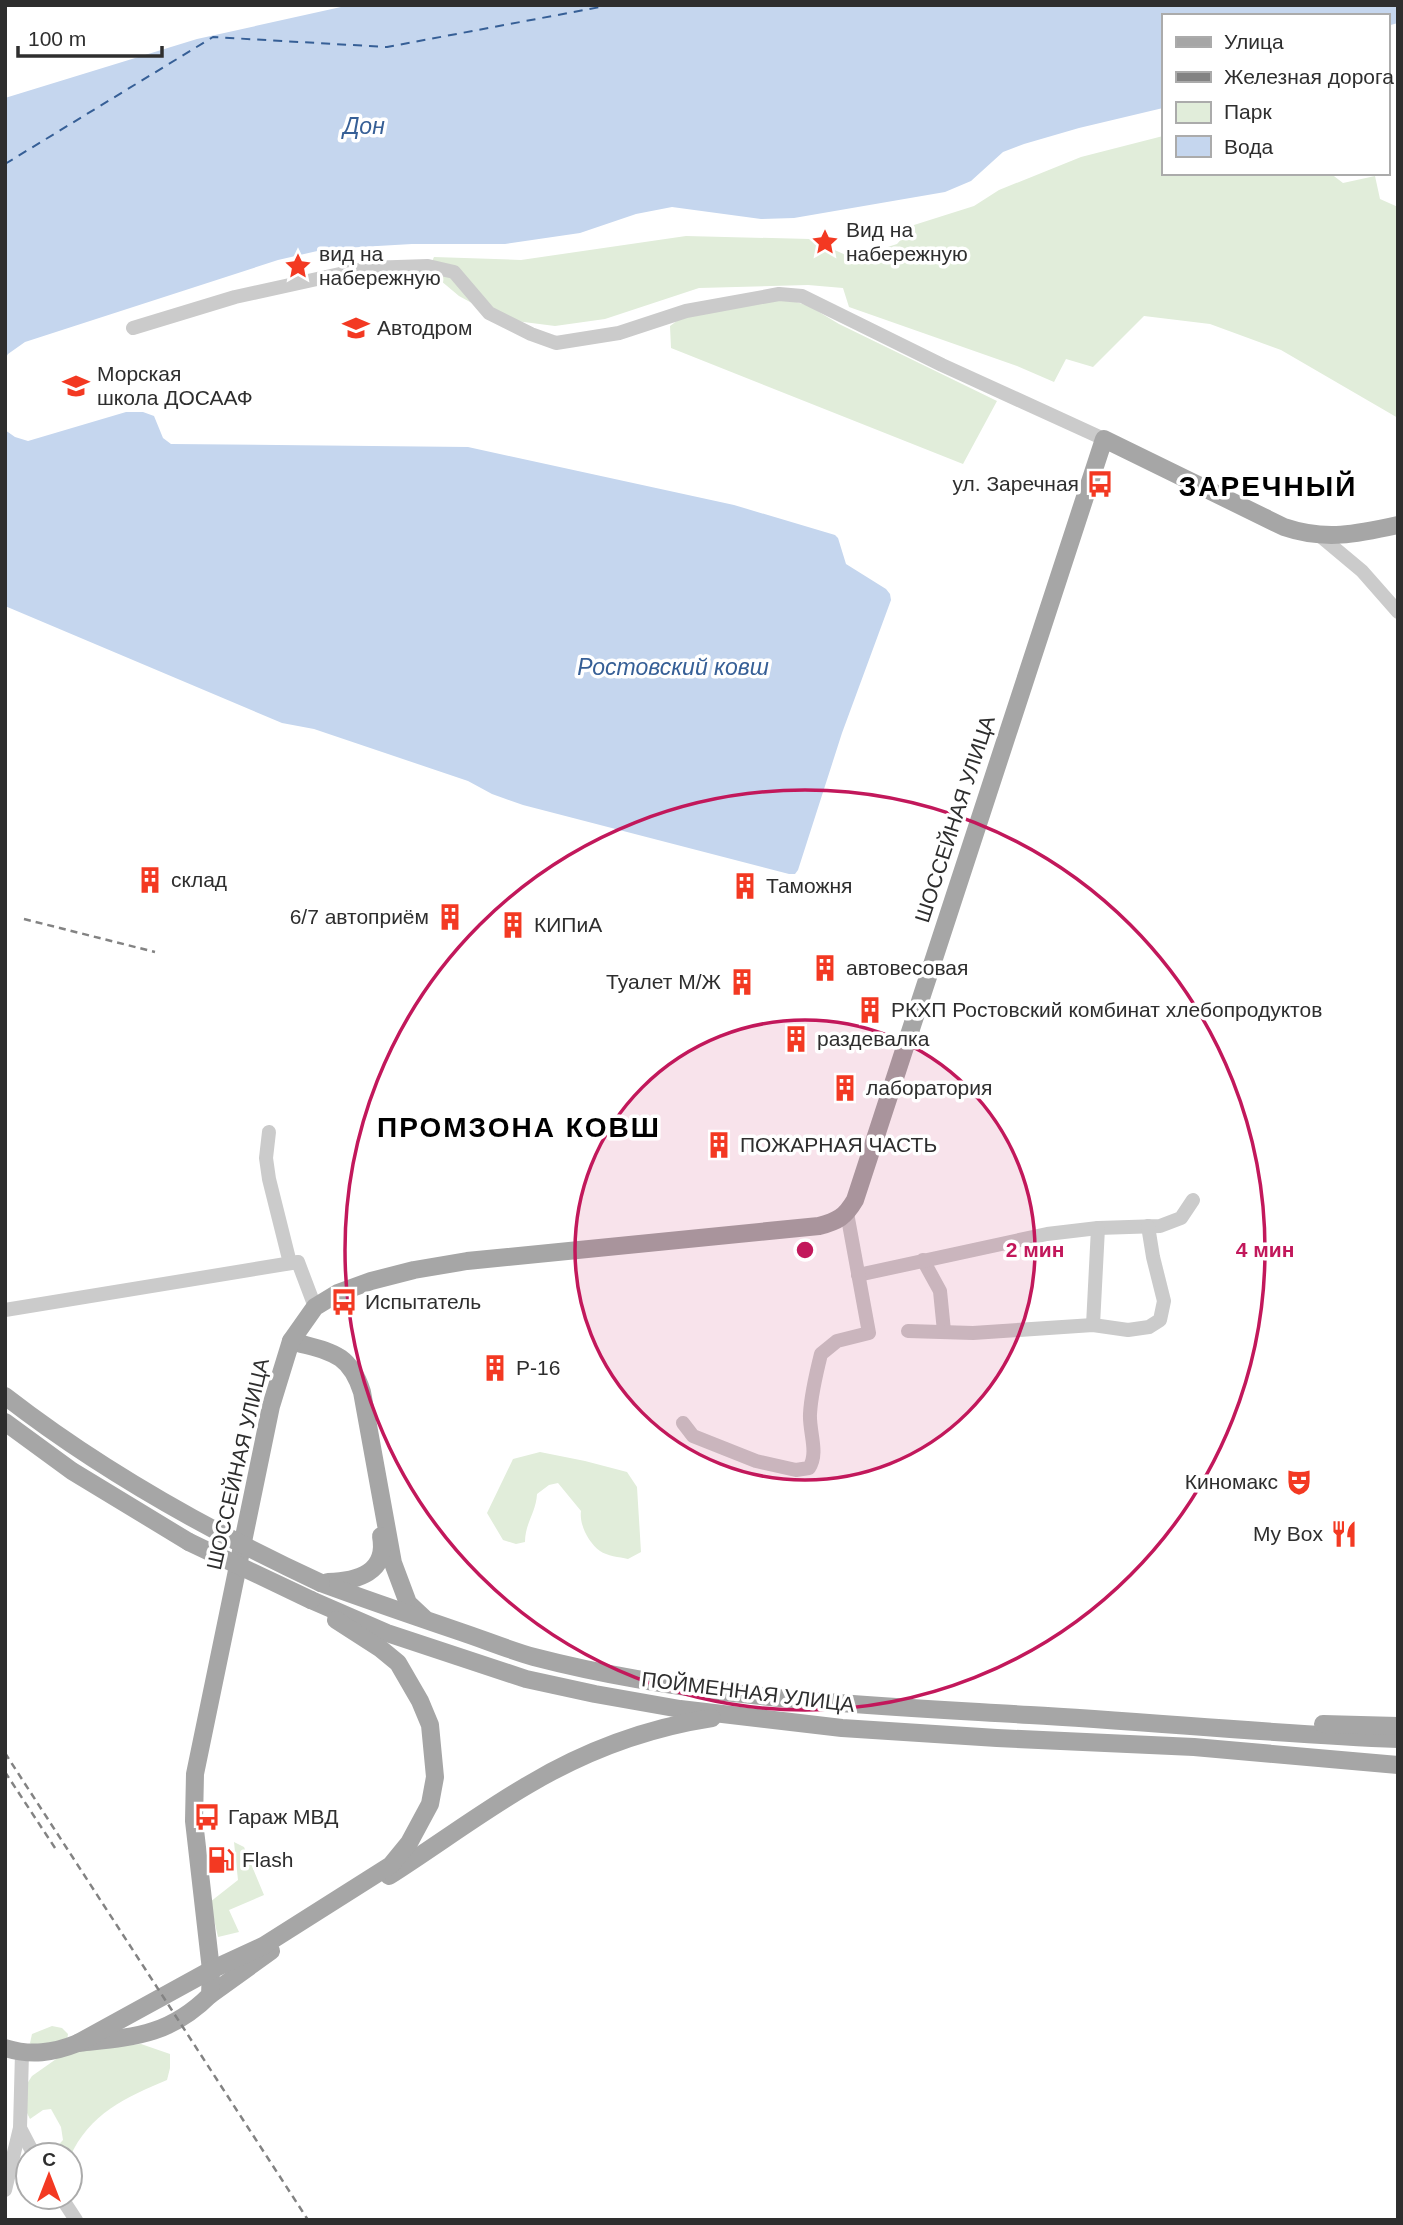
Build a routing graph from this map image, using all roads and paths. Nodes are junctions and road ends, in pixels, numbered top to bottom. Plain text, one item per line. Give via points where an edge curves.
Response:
1 (133, 328) dead end
2 (1104, 439) junction
3 (1398, 525) edge
4 (1319, 535) junction
5 (1398, 612) edge
6 (269, 1132) dead end
7 (1193, 1200) dead end
8 (848, 1213) junction
9 (1148, 1226) junction
10 (1098, 1228) junction
11 (923, 1260) junction
12 (294, 1262) junction
13 (858, 1275) junction
14 (315, 1307) junction
15 (5, 1310) edge
16 (1093, 1325) junction
17 (908, 1331) dead end
18 (944, 1331) junction
19 (289, 1347) junction
20 (5, 1396) edge
21 (5, 1422) edge
22 (683, 1423) dead end
23 (321, 1583) junction
24 (313, 1601) junction
25 (426, 1620) junction
26 (779, 1719) junction
27 (1184, 1725) junction
28 (1398, 1726) edge
29 (1398, 1739) edge
30 (1398, 1765) edge
31 (211, 1970) junction
32 (234, 1978) junction
33 (210, 1995) junction
34 (78, 2043) junction
35 (14, 2051) edge
36 (20, 2128) junction
37 (27, 2141) edge
38 (5, 2190) edge

1 - 2 street via 235,298 367,268 428,267 454,272 489,313 556,342 619,333 686,311 779,294 802,296
2 - 4 main road via 1284,527
2 - 8 main road, ШОССЕЙНАЯ УЛИЦА
3 - 4 main road via 1350,536
4 - 5 street via 1362,571
6 - 12 street via 269,1179
7 - 9 street via 1181,1218 1168,1225
8 - 13 street
8 - 14 main road, ШОССЕЙНАЯ УЛИЦА via 837,1222 819,1226 421,1269 360,1285
9 - 10 street
9 - 16 street via 1164,1301 1160,1320 1128,1330
10 - 11 street
10 - 16 street
11 - 13 street
11 - 18 street via 940,1291
12 - 14 street
12 - 15 street
13 - 22 street via 869,1333 837,1341 821,1354 811,1404 814,1460 809,1468 796,1470 756,1461 693,1436
14 - 19 main road, ШОССЕЙНАЯ УЛИЦА
16 - 18 street
17 - 18 street
19 - 23 main road via 337,1365 348,1378 383,1545 381,1558 362,1577
19 - 25 main road via 341,1358 355,1372 393,1563 408,1603
19 - 31 main road, ШОССЕЙНАЯ УЛИЦА via 269,1417 195,1774 194,1821
20 - 23 main road, ПОЙМЕННАЯ УЛИЦА, bridge via 129,1483 210,1530
21 - 24 main road, bridge via 72,1471 189,1542
23 - 25 main road, ПОЙМЕННАЯ УЛИЦА
24 - 26 main road, ПОЙМЕННАЯ УЛИЦА via 387,1633 526,1679 680,1709
24 - 31 main road via 381,1649 411,1684 430,1725 435,1777 430,1804 410,1843 391,1865 263,1946
25 - 27 main road, ПОЙМЕННАЯ УЛИЦА via 532,1656 677,1685 843,1704
26 - 30 main road, ПОЙМЕННАЯ УЛИЦА via 842,1728 1194,1747
26 - 32 main road via 712,1718 653,1729 567,1763
27 - 28 main road via 1227,1721
27 - 29 main road
31 - 32 main road
31 - 33 main road
31 - 34 main road
32 - 33 main road
33 - 34 main road via 194,2012 164,2029
34 - 35 main road via 55,2052
35 - 36 street
36 - 37 street
36 - 38 street

